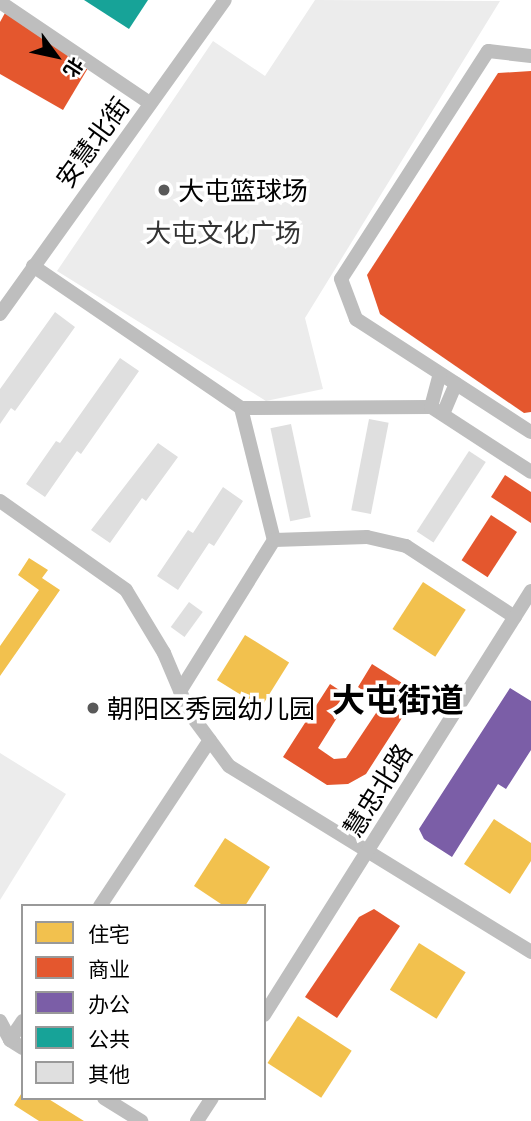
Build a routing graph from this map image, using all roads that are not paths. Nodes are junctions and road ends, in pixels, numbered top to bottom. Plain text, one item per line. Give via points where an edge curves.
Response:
1 (225, 0) edge
2 (0, 2) edge
3 (531, 56) edge
4 (150, 103) junction
5 (33, 266) junction
6 (0, 314) edge
7 (440, 374) junction
8 (456, 384) junction
9 (241, 408) junction
10 (437, 411) junction
11 (531, 432) edge
12 (531, 472) edge
13 (0, 501) edge
14 (274, 540) junction
15 (531, 591) edge
16 (515, 617) junction
17 (180, 691) junction
18 (210, 740) junction
19 (367, 853) junction
20 (101, 904) edge
21 (531, 952) edge
22 (266, 1012) edge
23 (0, 1021) edge
24 (16, 1044) edge
25 (107, 1100) edge
26 (211, 1100) edge
27 (141, 1121) edge
28 (197, 1121) edge

1 - 4 street, 安慧北街
2 - 4 street
3 - 7 street via 488,51 341,279 356,319
4 - 5 street, 安慧北街
5 - 6 street, 安慧北街
5 - 9 street
7 - 8 street
7 - 10 street
8 - 10 street
8 - 11 street
9 - 10 street
9 - 14 street
10 - 12 street
13 - 17 street via 126,590 164,653
14 - 16 street via 367,537 406,546
14 - 17 street
15 - 16 street, 慧忠北路
16 - 19 street, 慧忠北路
17 - 18 street
18 - 19 street via 229,766
18 - 20 street
19 - 21 street
19 - 22 street, 慧忠北路
23 - 24 street
25 - 27 street
26 - 28 street

